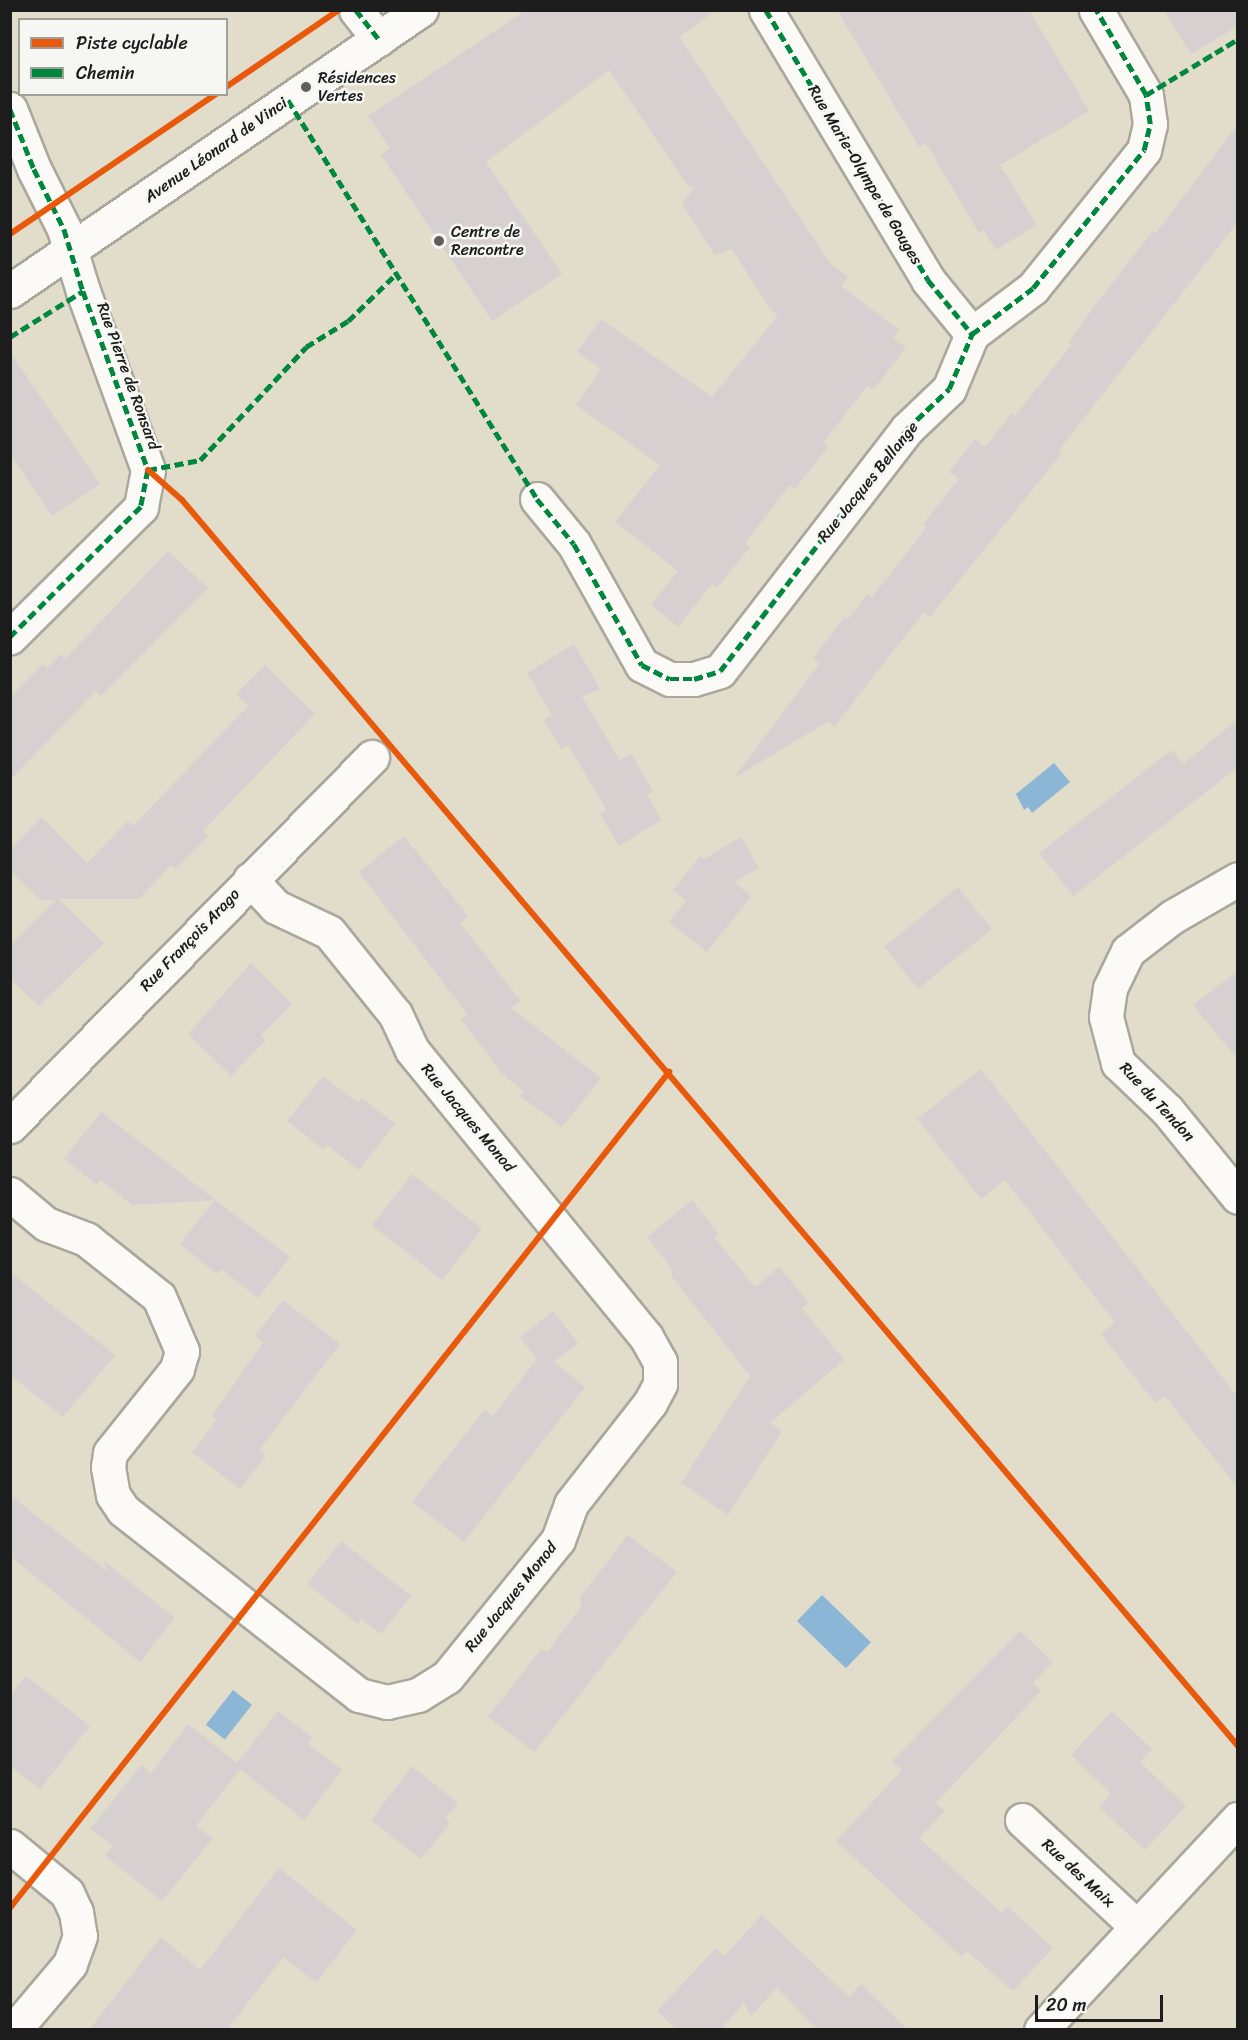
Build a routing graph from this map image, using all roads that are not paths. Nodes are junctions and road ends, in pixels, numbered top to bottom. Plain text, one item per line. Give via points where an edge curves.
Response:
1 (356, 10) edge
2 (421, 10) edge
3 (766, 10) edge
4 (1096, 10) edge
5 (379, 39) junction
6 (10, 109) edge
7 (71, 251) junction
8 (10, 291) edge
9 (972, 334) junction
10 (537, 499) dead end
11 (10, 637) edge
12 (372, 757) dead end
13 (250, 879) junction
14 (1238, 879) edge
15 (10, 1126) edge
16 (10, 1194) edge
17 (1238, 1197) edge
18 (1238, 1819) edge
19 (1022, 1820) dead end
20 (10, 1846) edge
21 (1135, 1926) junction
22 (14, 2030) edge
23 (1041, 2030) edge

1 - 5 street
2 - 5 street, Avenue Léonard de Vinci
3 - 9 street, Rue Marie-Olympe de Gouges via 928,280
4 - 9 street via 1146,94 1150,124 1144,150 1033,288
5 - 7 street, Avenue Léonard de Vinci
6 - 7 street, Rue Pierre de Ronsard
7 - 8 street, Avenue Léonard de Vinci
7 - 11 street, Rue Pierre de Ronsard via 148,470 141,507
9 - 10 street, Rue Jacques Bellange via 950,389 907,429 720,671 694,679 670,679 642,665 574,544
12 - 13 street, Rue François Arago
13 - 15 street, Rue François Arago
13 - 16 street, Rue Jacques Monod via 276,907 329,932 395,1014 412,1050 646,1336 660,1362 660,1384 650,1403 571,1504 558,1540 447,1677 418,1695 387,1702 359,1695 123,1510 113,1495 110,1453 177,1369 182,1351 159,1297 86,1239 46,1224
14 - 17 street, Rue du Tendon via 1172,917 1128,951 1110,988 1106,1017 1118,1063 1167,1110
18 - 21 street
19 - 21 street, Rue des Maix
20 - 22 street via 67,1893 76,1912 80,1936 70,1964
21 - 23 street

